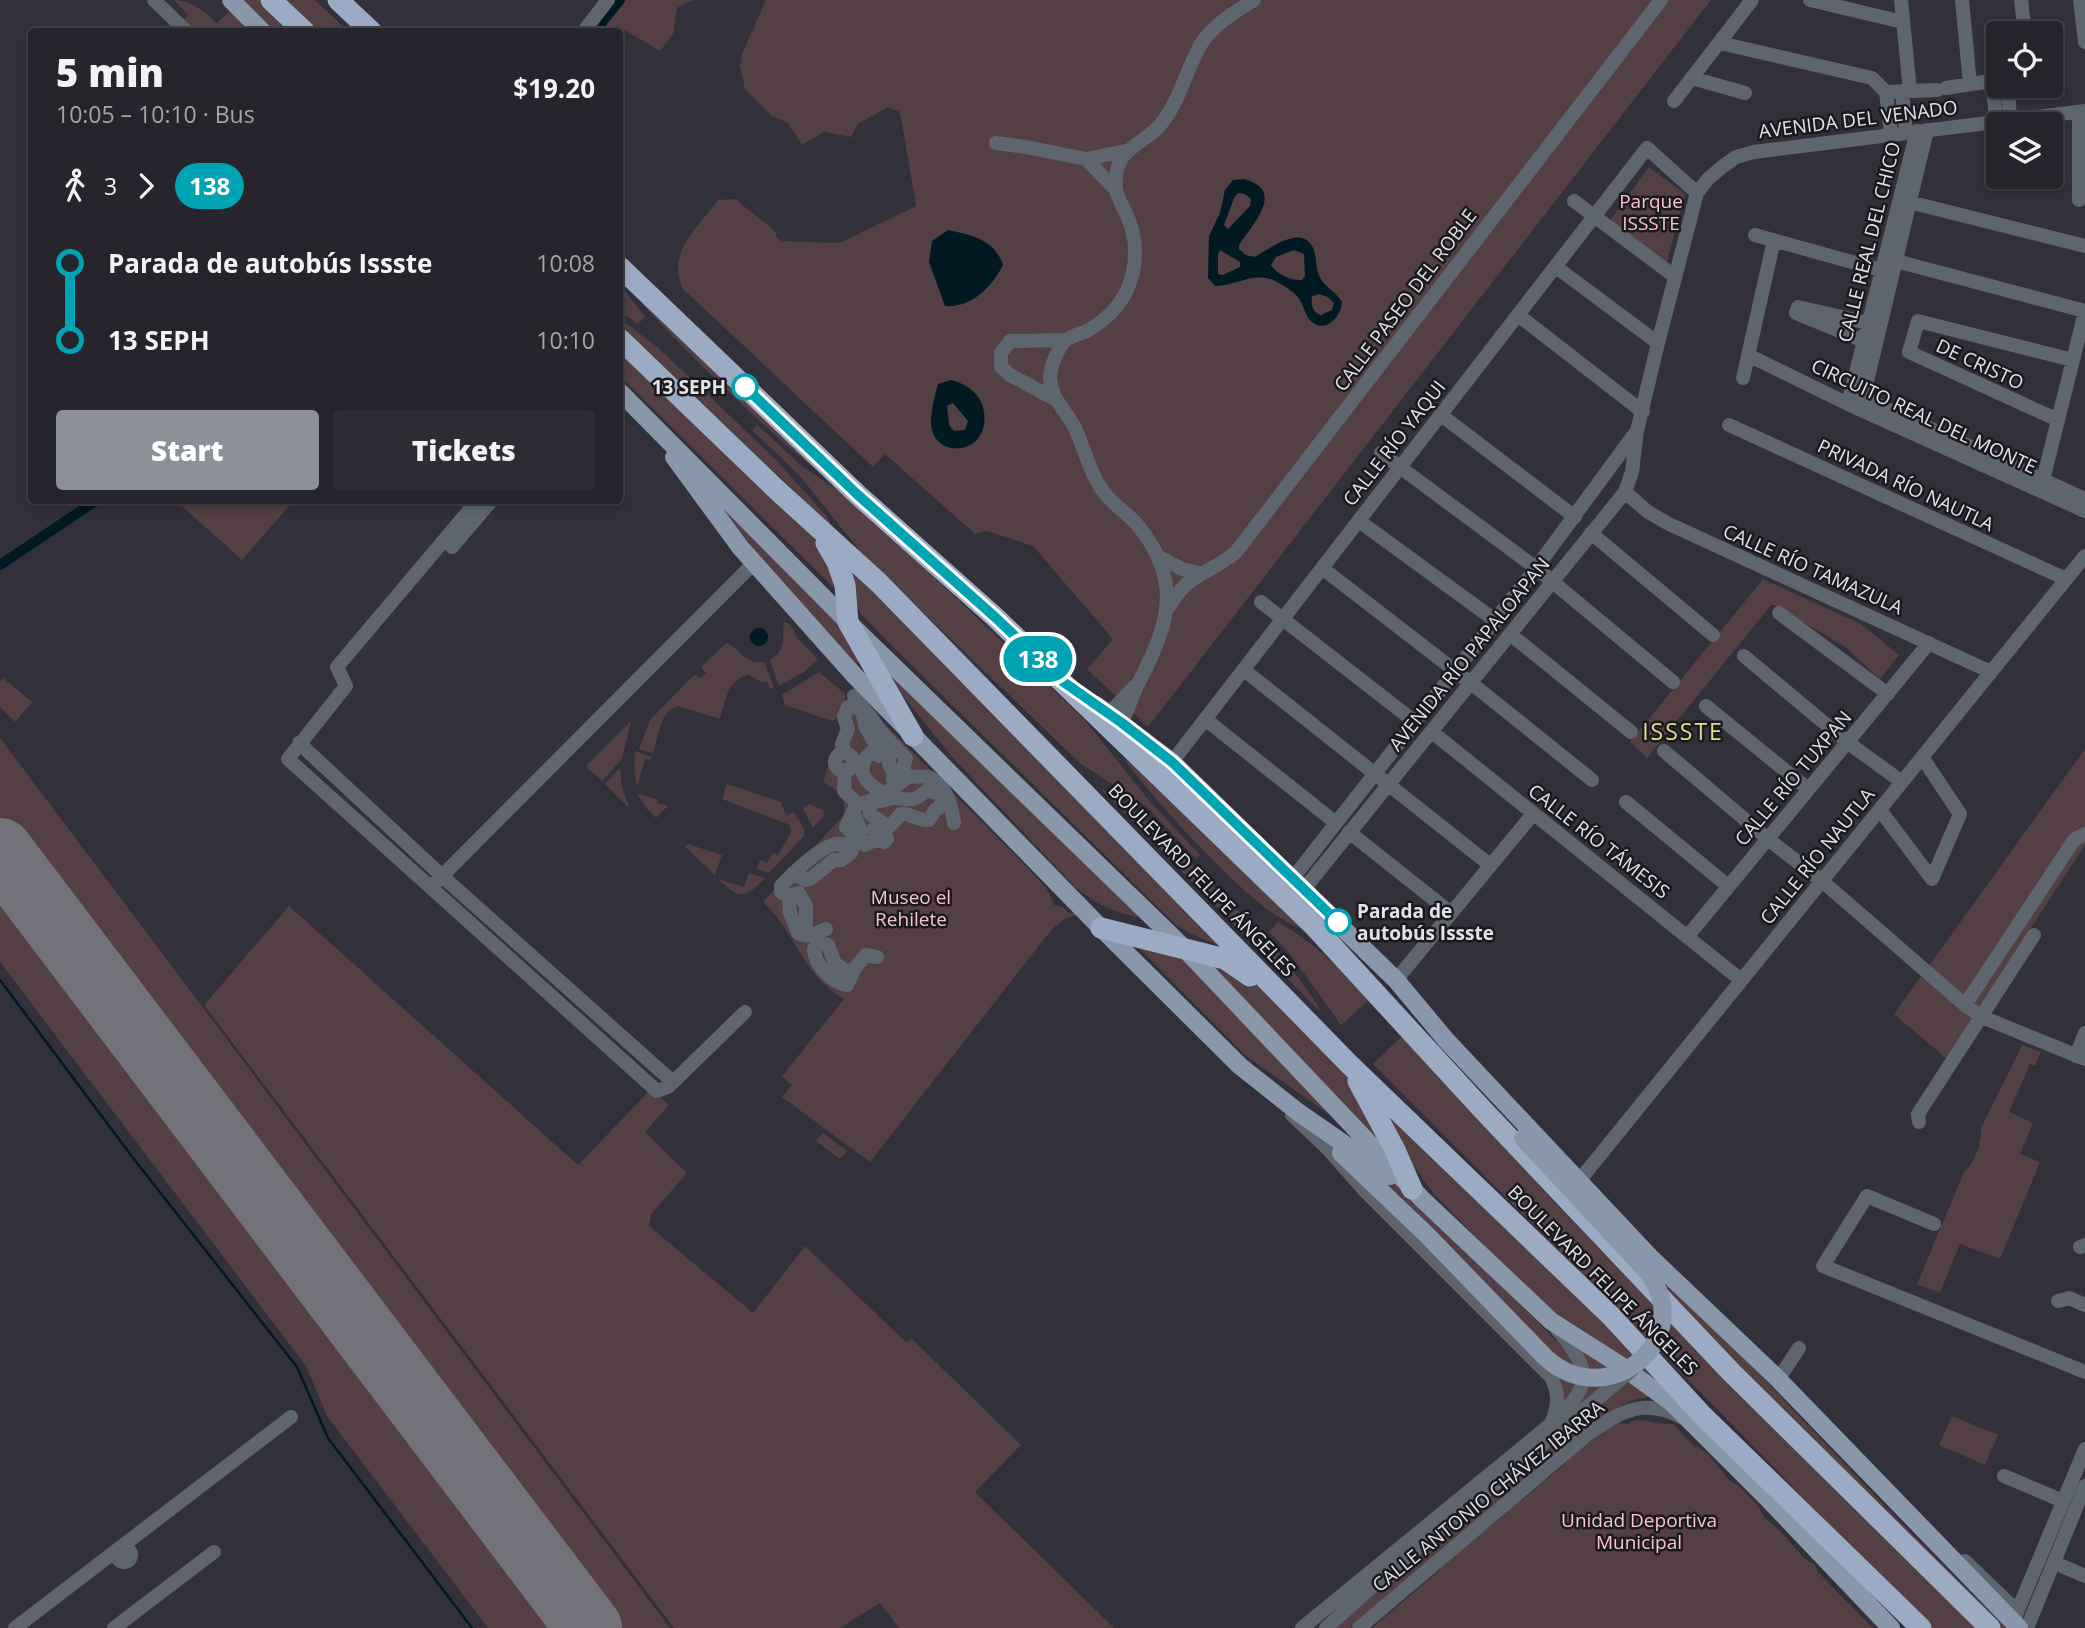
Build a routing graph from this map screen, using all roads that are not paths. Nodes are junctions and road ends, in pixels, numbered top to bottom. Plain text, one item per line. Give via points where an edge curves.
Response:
1 (154, 0) edge
2 (232, 0) edge
3 (271, 0) edge
4 (338, 0) edge
5 (608, 0) edge
6 (1254, 0) edge
7 (1661, 0) edge
8 (1752, 0) edge
9 (1810, 0) edge
10 (1901, 0) edge
11 (1962, 0) edge
12 (2021, 0) edge
13 (2080, 0) edge
14 (2024, 21) edge
15 (1903, 22) junction
16 (300, 27) edge
17 (183, 28) edge
18 (259, 28) edge
19 (368, 28) edge
20 (586, 28) edge
21 (2085, 42) edge
22 (1720, 43) junction
23 (1692, 78) junction
24 (1986, 82) edge
25 (1970, 84) junction
26 (1906, 91) junction
27 (1886, 92) junction
28 (1745, 93) dead end
29 (1674, 101) dead end
30 (2082, 111) edge
31 (2063, 113) edge
32 (1986, 123) edge
33 (1910, 132) junction
34 (996, 143) dead end
35 (1125, 151) junction
36 (1086, 159) junction
37 (1722, 167) joint
38 (1116, 190) junction
39 (1698, 193) junction
40 (2079, 200) dead end
41 (1574, 201) dead end
42 (1905, 201) junction
43 (1595, 215) junction
44 (1755, 235) dead end
45 (1774, 240) junction
46 (2085, 246) edge
47 (1556, 267) junction
48 (1890, 268) junction
49 (623, 270) edge
50 (1674, 276) junction
51 (2085, 311) edge
52 (1518, 315) junction
53 (1868, 323) junction
54 (1065, 340) junction
55 (1864, 341) junction
56 (623, 342) edge
57 (1658, 343) junction
58 (1748, 355) junction
59 (2071, 367) junction
60 (1743, 378) dead end
61 (2085, 379) edge
62 (623, 395) edge
63 (1055, 399) junction
64 (1848, 404) junction
65 (623, 408) edge
66 (1643, 412) junction
67 (1441, 415) junction
68 (2058, 420) junction
69 (1729, 425) dead end
70 (654, 426) junction
71 (1637, 431) junction
72 (1381, 453) dead end
73 (1401, 466) junction
74 (2043, 481) junction
75 (777, 490) junction
76 (1625, 492) junction
77 (2085, 499) edge
78 (475, 504) edge
79 (488, 504) edge
80 (2085, 511) edge
81 (1575, 517) junction
82 (1359, 521) junction
83 (1591, 533) junction
84 (2085, 556) edge
85 (1159, 557) junction
86 (754, 563) junction
87 (1322, 568) junction
88 (1536, 568) junction
89 (1200, 573) junction
90 (2066, 579) junction
91 (1552, 581) junction
92 (414, 584) junction
93 (1261, 602) dead end
94 (1168, 609) junction
95 (1779, 613) dead end
96 (1283, 619) junction
97 (1496, 621) junction
98 (848, 622) junction
99 (1510, 634) junction
100 (1713, 635) dead end
101 (1929, 643) junction
102 (1744, 656) dead end
103 (1244, 670) junction
104 (1455, 672) junction
105 (1992, 672) junction
106 (1673, 682) dead end
107 (1471, 683) junction
108 (1888, 694) junction
109 (854, 696) dead end
110 (1706, 706) dead end
111 (1205, 719) junction
112 (1415, 722) junction
113 (1113, 724) junction
114 (1432, 732) junction
115 (1631, 732) dead end
116 (913, 736) junction
117 (1847, 742) junction
118 (299, 743) junction
119 (1664, 751) dead end
120 (1922, 757) junction
121 (1172, 762) junction
122 (1375, 773) junction
123 (908, 777) junction
124 (1592, 780) dead end
125 (1902, 782) junction
126 (1388, 783) junction
127 (1808, 789) junction
128 (875, 797) junction
129 (1626, 802) dead end
130 (1880, 810) junction
131 (1533, 814) junction
132 (954, 823) dead end
133 (1336, 823) junction
134 (873, 829) dead end
135 (1349, 832) junction
136 (2085, 834) edge
137 (1768, 839) junction
138 (1490, 865) junction
139 (442, 876) junction
140 (1822, 881) junction
141 (1298, 884) junction
142 (1728, 886) junction
143 (430, 888) junction
144 (1451, 913) junction
145 (1101, 928) junction
146 (2034, 935) dead end
147 (1687, 937) junction
148 (1182, 947) junction
149 (524, 950) junction
150 (877, 957) dead end
151 (513, 961) junction
152 (1396, 980) junction
153 (1741, 980) junction
154 (1965, 1005) junction
155 (745, 1012) dead end
156 (1982, 1017) junction
157 (1315, 1028) junction
158 (2085, 1033) edge
159 (1447, 1040) junction
160 (2080, 1057) edge
161 (1349, 1064) junction
162 (1240, 1066) junction
163 (673, 1082) junction
164 (1482, 1109) junction
165 (1298, 1112) junction
166 (1919, 1122) dead end
167 (1519, 1132) junction
168 (1579, 1181) junction
169 (1417, 1194) junction
170 (1934, 1224) dead end
171 (2058, 1301) dead end
172 (2085, 1305) edge
173 (1551, 1321) junction
174 (1799, 1348) dead end
175 (1639, 1364) junction
176 (2085, 1372) edge
177 (1775, 1376) junction
178 (1564, 1411) junction
179 (291, 1417) dead end
180 (1689, 1420) junction
181 (1550, 1424) junction
182 (1588, 1434) junction
183 (2085, 1449) edge
184 (1746, 1458) junction
185 (2004, 1476) dead end
186 (2085, 1486) edge
187 (1769, 1500) junction
188 (2063, 1501) junction
189 (2082, 1502) edge
190 (1918, 1516) dead end
191 (214, 1552) dead end
192 (2062, 1566) dead end
193 (2085, 1576) edge
194 (2019, 1622) edge
195 (15, 1628) edge
196 (114, 1628) edge
197 (1302, 1628) edge
198 (1326, 1628) edge
199 (1359, 1628) edge
200 (1891, 1628) edge
201 (1921, 1628) edge
202 (1990, 1628) edge

1 - 17 street
2 - 18 main road
3 - 16 highway
4 - 19 highway
5 - 20 street
6 - 35 street via 1203,41 1162,124
7 - 89 street, CALLE PASEO DEL ROBLE via 1237,552
8 - 22 street
9 - 15 street
10 - 15 street
11 - 25 street
12 - 14 street
13 - 21 street
15 - 26 street
22 - 23 street
22 - 27 street via 1872,78
23 - 28 street
23 - 29 street
24 - 25 street
25 - 26 street
26 - 27 street
26 - 33 street
27 - 33 street
30 - 31 street, AVENIDA DEL VENADO
30 - 40 street
32 - 33 street, AVENIDA DEL VENADO
33 - 37 street, AVENIDA DEL VENADO via 1754,152
33 - 42 street, CALLE REAL DEL CHICO
34 - 36 street
35 - 36 street
35 - 38 street
36 - 38 street
37 - 39 street, AVENIDA RÍO PAPALOAPAN
38 - 54 street via 1132,226 1136,250 1130,283 1122,301 1105,319
39 - 43 street, CALLE RÍO YAQUI via 1647,148
39 - 50 street, AVENIDA RÍO PAPALOAPAN
41 - 43 street
42 - 46 street
42 - 48 street, CALLE REAL DEL CHICO
43 - 47 street, CALLE RÍO YAQUI
43 - 50 street
44 - 45 street
45 - 48 street
45 - 58 street
47 - 52 street, CALLE RÍO YAQUI
47 - 57 street
48 - 51 street
48 - 53 street, CALLE REAL DEL CHICO
48 - 74 street, CIRCUITO REAL DEL MONTE via 1863,398
49 - 113 highway, BOULEVARD FELIPE ÁNGELES via 858,495
50 - 57 street, AVENIDA RÍO PAPALOAPAN
51 - 59 street
52 - 66 street
52 - 67 street, CALLE RÍO YAQUI
53 - 55 street, CALLE REAL DEL CHICO
53 - 55 street via 1798,307 1797,313
54 - 63 street via 1050,377
54 - 63 street via 1010,341 1001,353 1001,367 1010,375
55 - 64 street, CALLE REAL DEL CHICO
56 - 75 highway, BOULEVARD FELIPE ÁNGELES
57 - 66 street, AVENIDA RÍO PAPALOAPAN
58 - 60 street
58 - 64 street, CIRCUITO REAL DEL MONTE
59 - 61 street
59 - 68 street
59 - 68 street, DE CRISTO via 1918,321 1909,352
62 - 70 main road
63 - 85 street via 1069,415 1106,495 1140,528
64 - 80 street, CIRCUITO REAL DEL MONTE
65 - 70 street
66 - 71 street, AVENIDA RÍO PAPALOAPAN
67 - 73 street, CALLE RÍO YAQUI
67 - 81 street
68 - 74 street
69 - 90 street, PRIVADA RÍO NAUTLA
70 - 86 main road
70 - 98 main road
71 - 76 street, AVENIDA RÍO PAPALOAPAN
71 - 81 street, AVENIDA RÍO PAPALOAPAN
72 - 73 street
73 - 82 street, CALLE RÍO YAQUI
73 - 88 street
74 - 77 street, CIRCUITO REAL DEL MONTE
75 - 98 highway via 838,562
75 - 157 highway, BOULEVARD FELIPE ÁNGELES via 879,583
76 - 83 street, AVENIDA RÍO PAPALOAPAN
76 - 101 street, CALLE RÍO TAMAZULA via 1668,524
78 - 92 street
79 - 92 street
81 - 88 street, AVENIDA RÍO PAPALOAPAN
82 - 87 street, CALLE RÍO YAQUI
82 - 97 street
83 - 91 street, AVENIDA RÍO PAPALOAPAN
83 - 100 street
84 - 90 street, CALLE RÍO NAUTLA
85 - 89 street
85 - 94 street
86 - 116 main road
86 - 139 street
87 - 96 street, CALLE RÍO YAQUI
87 - 104 street
88 - 91 street
88 - 97 street, AVENIDA RÍO PAPALOAPAN
89 - 94 street, CALLE PASEO DEL ROBLE via 1187,581
90 - 105 street, CALLE RÍO NAUTLA
91 - 99 street, AVENIDA RÍO PAPALOAPAN
91 - 106 street
92 - 118 street via 337,667 345,686
93 - 96 street
94 - 113 street via 1154,653
95 - 108 street
96 - 103 street, CALLE RÍO YAQUI
96 - 112 street
97 - 104 street, AVENIDA RÍO PAPALOAPAN
98 - 116 highway
98 - 148 main road
99 - 107 street, AVENIDA RÍO PAPALOAPAN
99 - 115 street
101 - 105 street, CALLE RÍO TAMAZULA
101 - 108 street, CALLE RÍO TUXPAN
102 - 117 street
103 - 111 street, CALLE RÍO YAQUI
103 - 122 street
104 - 107 street
104 - 112 street, AVENIDA RÍO PAPALOAPAN
105 - 120 street, CALLE RÍO NAUTLA
107 - 114 street, AVENIDA RÍO PAPALOAPAN
107 - 124 street
108 - 117 street, CALLE RÍO TUXPAN
109 - 123 street via 906,758 903,769
110 - 127 street
111 - 121 street, CALLE RÍO YAQUI
111 - 133 street
112 - 122 street, AVENIDA RÍO PAPALOAPAN
113 - 121 main road, BOULEVARD FELIPE ÁNGELES
113 - 164 highway, BOULEVARD FELIPE ÁNGELES via 1313,925
114 - 126 street, AVENIDA RÍO PAPALOAPAN
114 - 131 street, CALLE RÍO TÁMESIS
116 - 145 main road
117 - 125 street
117 - 127 street, CALLE RÍO TUXPAN
118 - 139 street
118 - 143 street via 288,759
119 - 137 street
120 - 125 street, CALLE RÍO NAUTLA
120 - 130 street via 1960,814 1932,879
121 - 141 main road, BOULEVARD FELIPE ÁNGELES
122 - 126 street
122 - 133 street, AVENIDA RÍO PAPALOAPAN
123 - 128 street
123 - 132 street via 931,778 939,784 952,806
125 - 130 street, CALLE RÍO NAUTLA
126 - 135 street, AVENIDA RÍO PAPALOAPAN
126 - 138 street
127 - 137 street, CALLE RÍO TUXPAN
128 - 128 street via 870,814 889,827 901,814 929,820 943,805 940,794 928,790 903,802 894,798 878,803
128 - 128 street via 862,774 876,745 864,726 862,710 851,706 844,717 848,729 842,744 845,753 835,761 845,771 844,791
128 - 134 street via 860,842 865,845 887,839 880,828
128 - 150 street via 846,827 852,833 851,853 810,879 793,873 781,889 789,897 798,933 818,935 843,971 856,972 866,955
129 - 142 street
130 - 140 street, CALLE RÍO NAUTLA
131 - 138 street
131 - 147 street, CALLE RÍO TÁMESIS
133 - 141 street, AVENIDA RÍO PAPALOAPAN
135 - 141 street, AVENIDA RÍO PAPALOAPAN
135 - 144 street
136 - 154 street via 2074,840
137 - 140 street
137 - 142 street, CALLE RÍO TUXPAN
138 - 144 street
139 - 143 street
139 - 149 street
140 - 153 street, CALLE RÍO NAUTLA
140 - 154 street
141 - 152 main road, BOULEVARD FELIPE ÁNGELES
142 - 147 street, CALLE RÍO TUXPAN
143 - 151 street
144 - 152 street
145 - 148 highway
145 - 162 main road
146 - 156 street
147 - 153 street, CALLE RÍO TÁMESIS
148 - 157 highway via 1225,959
148 - 169 main road
149 - 151 street
149 - 163 street
151 - 163 street via 657,1091
152 - 159 main road, BOULEVARD FELIPE ÁNGELES
153 - 168 street, CALLE RÍO NAUTLA
154 - 156 street
155 - 163 street
156 - 160 street
156 - 166 street via 1918,1114
157 - 161 highway, BOULEVARD FELIPE ÁNGELES
158 - 160 street
159 - 167 main road
159 - 168 main road, BOULEVARD FELIPE ÁNGELES
161 - 169 highway
161 - 184 highway, BOULEVARD FELIPE ÁNGELES via 1611,1316
162 - 165 main road
162 - 181 street via 1328,1149 1551,1377 1558,1401
164 - 167 main road
164 - 202 highway, BOULEVARD FELIPE ÁNGELES via 1731,1372
165 - 169 main road
165 - 175 main road, bridge via 1563,1371 1601,1377
167 - 175 main road, bridge via 1658,1286 1661,1325 1656,1342
168 - 177 main road, BOULEVARD FELIPE ÁNGELES via 1650,1257
169 - 173 main road
170 - 176 street via 1867,1196 1823,1266
171 - 172 street via 2069,1298
173 - 178 street, CALLE ANTONIO CHÁVEZ IBARRA via 1583,1368 1578,1397
173 - 180 main road via 1652,1387
174 - 177 street via 1779,1378
175 - 198 street, bridge
177 - 194 main road, BOULEVARD FELIPE ÁNGELES
178 - 181 street, CALLE ANTONIO CHÁVEZ IBARRA
178 - 182 street via 1585,1415
179 - 195 street via 115,1556
180 - 182 street, CALLE ANTONIO CHÁVEZ IBARRA via 1642,1407 1619,1413
180 - 187 main road
181 - 197 street, CALLE ANTONIO CHÁVEZ IBARRA
182 - 199 street, CALLE ANTONIO CHÁVEZ IBARRA
183 - 188 street
184 - 187 main road, BOULEVARD FELIPE ÁNGELES
184 - 201 highway, BOULEVARD FELIPE ÁNGELES
185 - 188 street
186 - 189 street
187 - 200 main road, BOULEVARD FELIPE ÁNGELES
188 - 194 street
189 - 194 street
190 - 194 street
191 - 196 street
192 - 193 street

